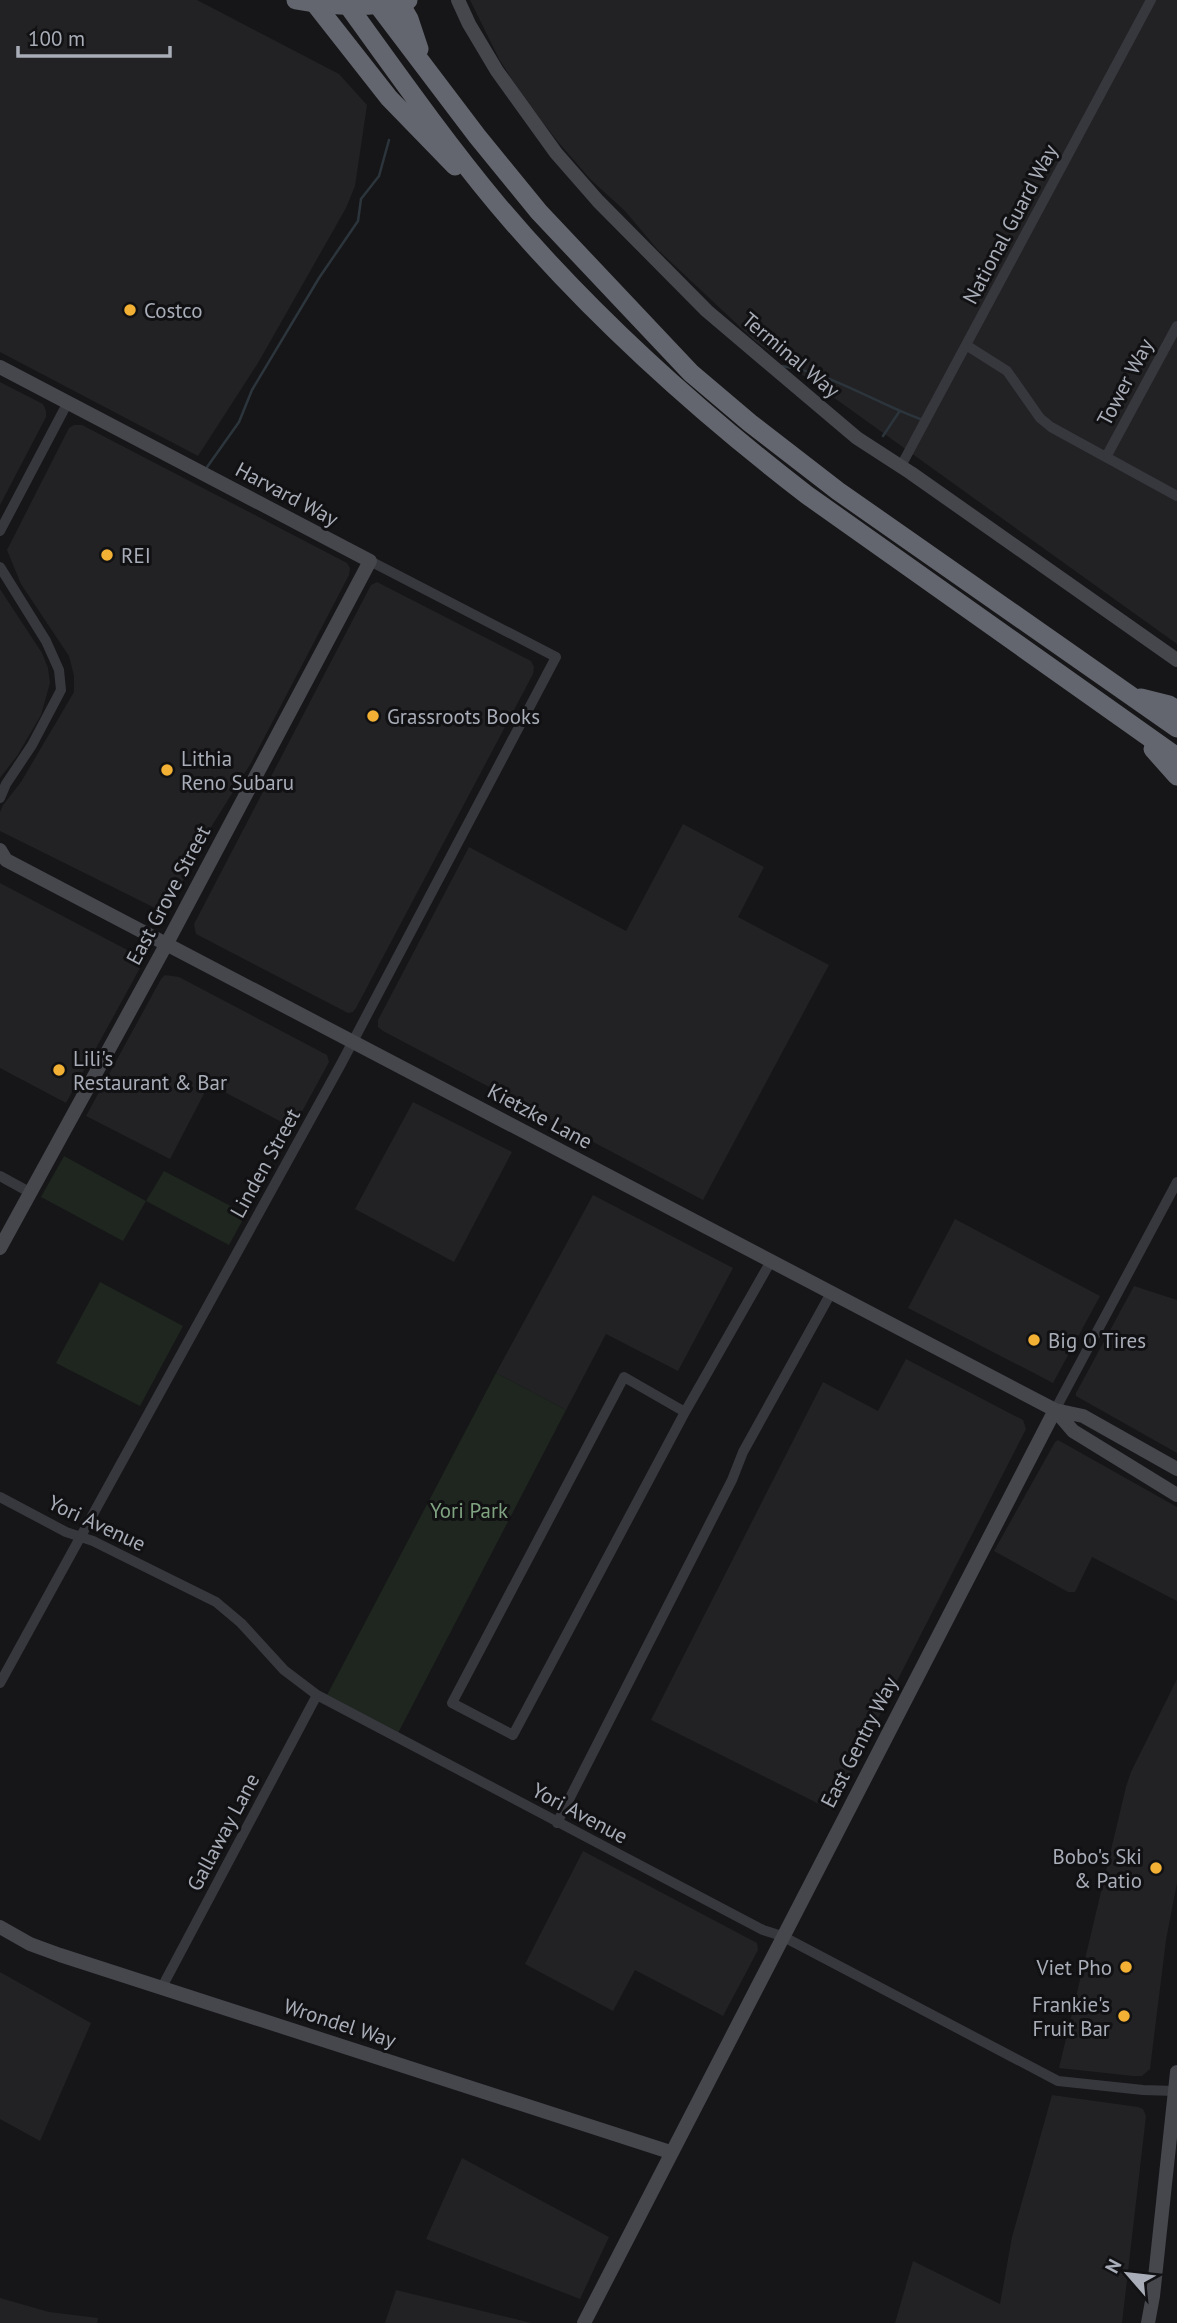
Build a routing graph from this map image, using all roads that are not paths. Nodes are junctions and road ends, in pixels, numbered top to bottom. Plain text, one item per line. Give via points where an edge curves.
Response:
1 (296, 0) edge
2 (312, 0) edge
3 (344, 0) edge
4 (374, 0) edge
5 (398, 0) edge
6 (408, 0) edge
7 (458, 0) edge
8 (1151, 0) edge
9 (424, 63) junction
10 (498, 204) junction
11 (1177, 326) edge
12 (966, 345) junction
13 (0, 367) edge
14 (68, 402) junction
15 (1106, 457) junction
16 (901, 466) junction
17 (1177, 496) edge
18 (0, 531) edge
19 (370, 561) junction
20 (0, 567) edge
21 (556, 657) joint
22 (1177, 660) edge
23 (1130, 695) junction
24 (1177, 710) edge
25 (1177, 728) edge
26 (1136, 729) junction
27 (1177, 757) edge
28 (1177, 776) edge
29 (3, 785) edge
30 (0, 798) edge
31 (2, 857) edge
32 (166, 945) junction
33 (353, 1041) junction
34 (0, 1176) edge
35 (1177, 1182) edge
36 (31, 1193) junction
37 (0, 1248) edge
38 (771, 1261) junction
39 (831, 1293) junction
40 (1055, 1410) junction
41 (685, 1412) junction
42 (1177, 1469) edge
43 (1177, 1495) edge
44 (0, 1497) edge
45 (80, 1537) junction
46 (0, 1683) edge
47 (317, 1695) junction
48 (557, 1823) junction
49 (0, 1927) edge
50 (782, 1936) junction
51 (162, 1987) junction
52 (1177, 2072) edge
53 (1175, 2091) junction
54 (670, 2152) junction
55 (1153, 2297) junction
56 (583, 2323) edge
57 (1148, 2323) edge
58 (1154, 2323) edge

1 - 6 highway, bridge via 359,6
2 - 10 highway via 389,98 436,149
3 - 10 highway
4 - 9 highway
5 - 9 highway via 410,19
7 - 16 street, Terminal Way via 515,99 597,201 757,355 857,438
8 - 12 street, National Guard Way
9 - 23 highway via 539,212 691,373 828,484
10 - 26 highway via 624,339 760,459
11 - 15 street, Tower Way
12 - 15 street via 1007,371 1051,427
12 - 16 street, National Guard Way
13 - 14 street, Harvard Way
14 - 18 street
14 - 19 street, Harvard Way
15 - 17 street
16 - 22 street, Terminal Way
19 - 21 street, Harvard Way
19 - 32 street, East Grove Street
20 - 29 street via 46,641 59,670 61,690 32,746
21 - 33 street, Linden Street
23 - 24 highway
23 - 25 highway
26 - 27 highway
26 - 28 highway
29 - 30 street
31 - 32 street, Kietzke Lane
32 - 33 street, Kietzke Lane
32 - 36 street, East Grove Street
33 - 38 street, Kietzke Lane
33 - 45 street, Linden Street
34 - 36 street
35 - 40 street, East Gentry Way
36 - 37 street, East Grove Street
38 - 39 street, Kietzke Lane
38 - 41 street
39 - 40 street, Kietzke Lane
39 - 48 street via 744,1452
40 - 42 street, Kietzke Lane via 1083,1416
40 - 43 street, Kietzke Lane via 1073,1431
40 - 50 street, East Gentry Way
41 - 41 street via 513,1735 452,1703 624,1377
44 - 45 street, Yori Avenue
45 - 46 street, Linden Street
45 - 47 street, Yori Avenue via 216,1602 284,1670
47 - 48 street, Yori Avenue
47 - 51 street, Gallaway Lane
48 - 50 street, Yori Avenue
49 - 51 street, Wrondel Way via 52,1952
50 - 53 street, Yori Avenue via 1058,2081
50 - 54 street, East Gentry Way
51 - 54 street, Wrondel Way
52 - 53 street
53 - 55 street
54 - 56 street, East Gentry Way
55 - 57 street
55 - 58 street

